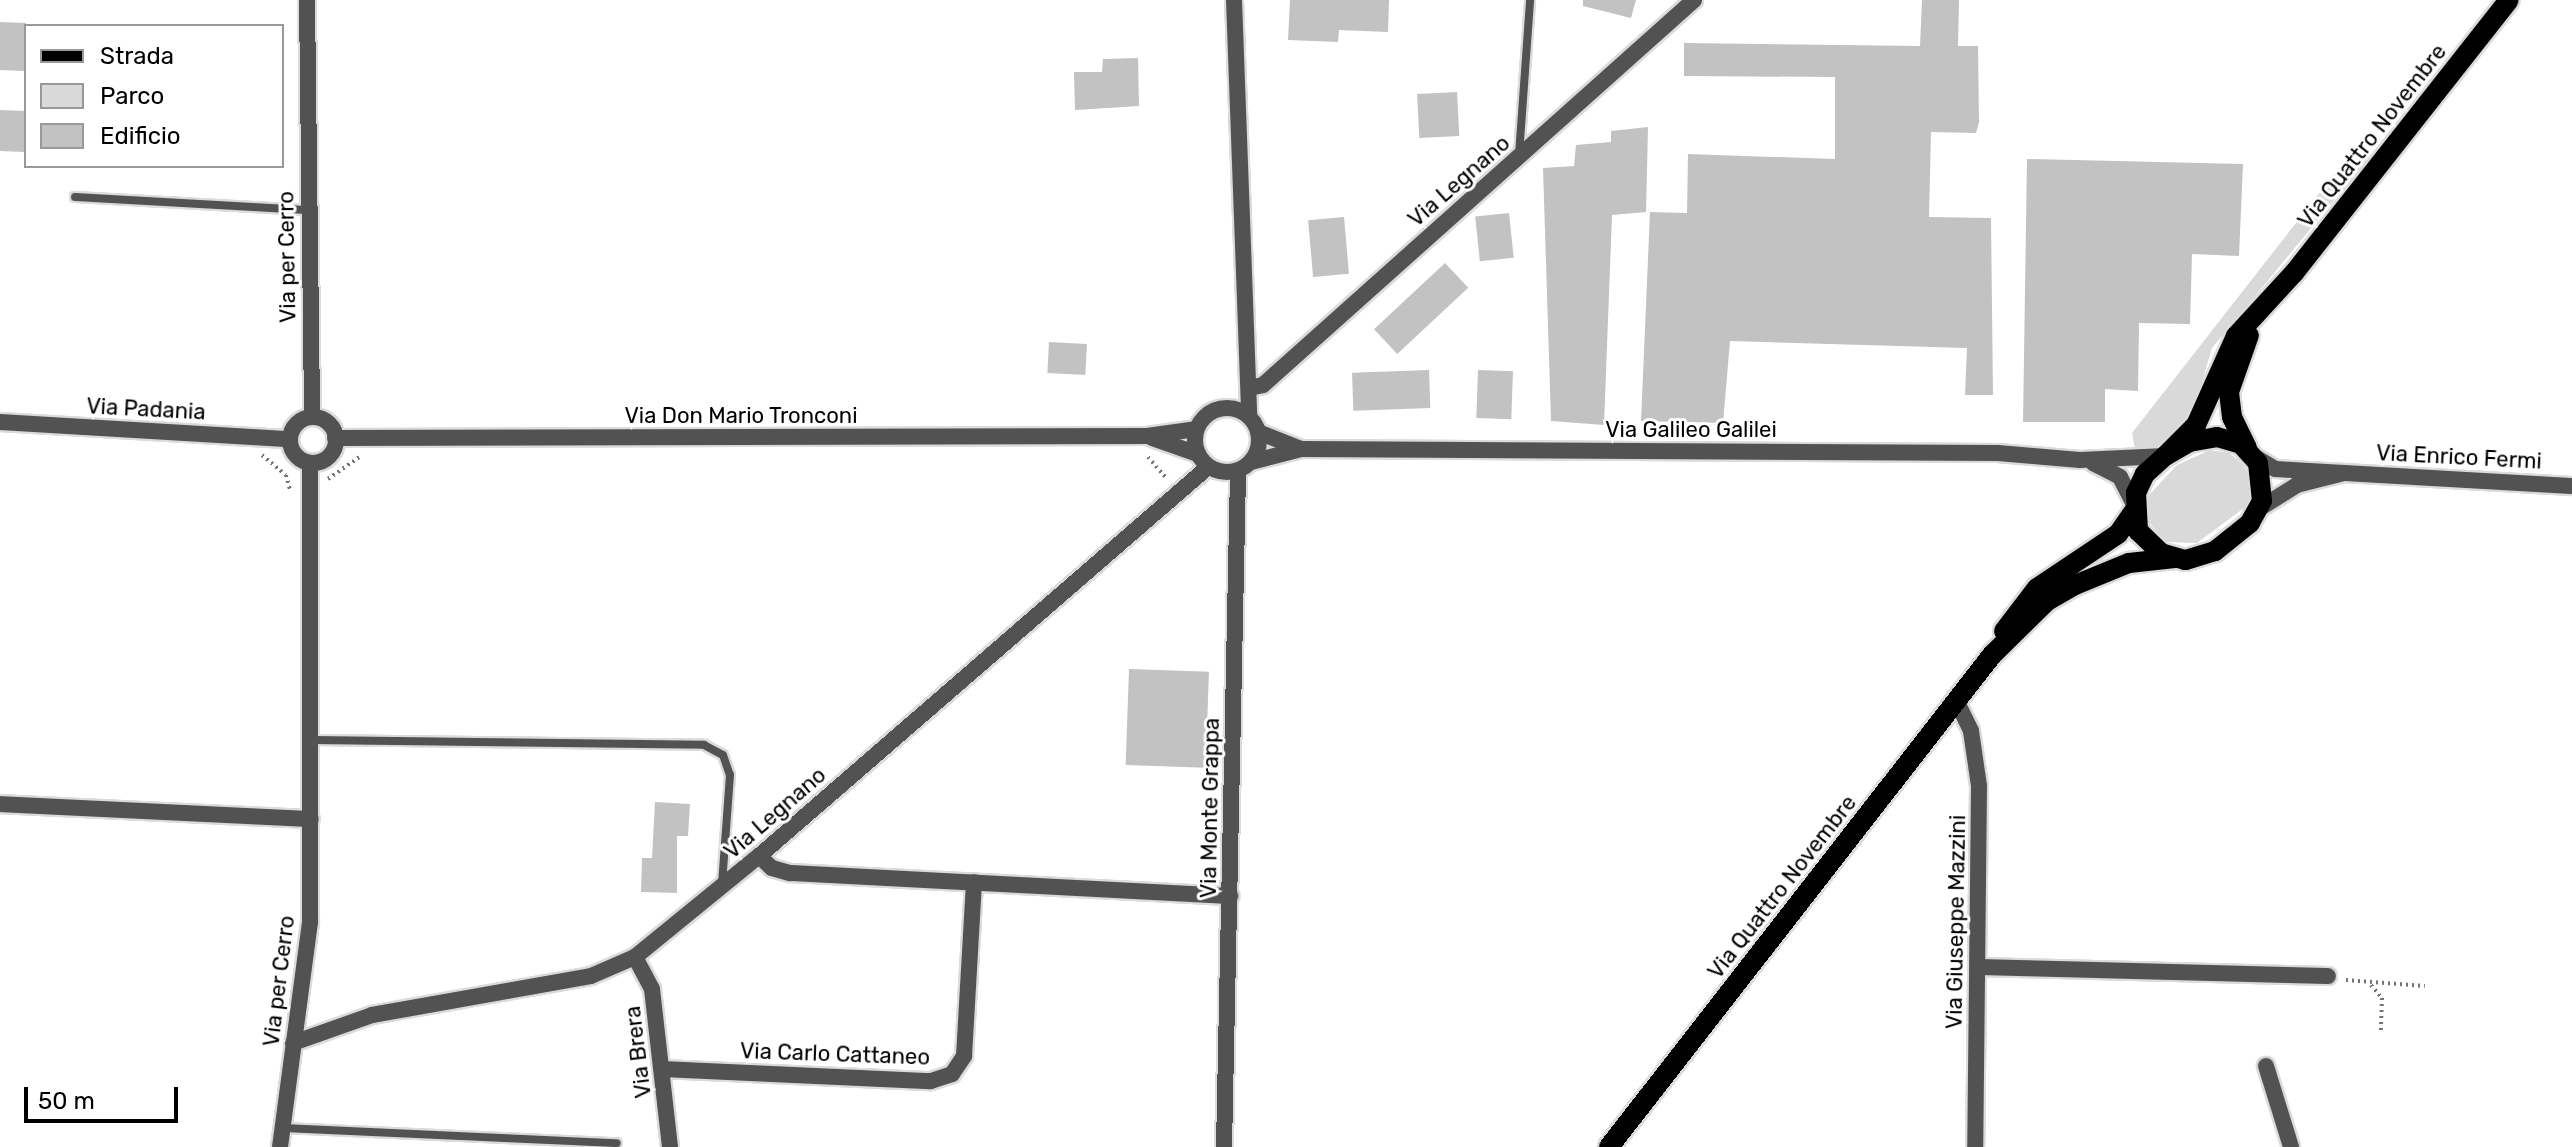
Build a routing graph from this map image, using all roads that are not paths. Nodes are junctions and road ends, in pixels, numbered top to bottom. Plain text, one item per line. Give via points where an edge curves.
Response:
1 (307, 0) edge
2 (1234, 0) edge
3 (1530, 0) edge
4 (1694, 0) edge
5 (2509, 0) edge
6 (1519, 155) junction
7 (75, 197) dead end
8 (307, 210) junction
9 (2270, 302) junction
10 (1249, 388) junction
11 (1249, 416) junction
12 (312, 417) junction
13 (0, 422) edge
14 (1196, 429) junction
15 (1258, 432) junction
16 (1147, 436) junction
17 (335, 438) junction
18 (290, 439) junction
19 (1301, 449) junction
20 (2251, 453) junction
21 (2165, 456) junction
22 (2080, 460) junction
23 (1203, 461) junction
24 (310, 463) junction
25 (1245, 466) junction
26 (2344, 473) junction
27 (2572, 486) edge
28 (2134, 508) junction
29 (2257, 510) junction
30 (2175, 558) junction
31 (1992, 655) junction
32 (1957, 702) junction
33 (312, 740) junction
34 (0, 804) edge
35 (311, 819) junction
36 (759, 856) junction
37 (974, 882) junction
38 (721, 888) junction
39 (1230, 896) junction
40 (635, 957) junction
41 (1978, 967) junction
42 (2328, 976) road end
43 (293, 1043) junction
44 (2266, 1066) dead end
45 (662, 1069) junction
46 (282, 1128) junction
47 (617, 1143) dead end
48 (280, 1147) edge
49 (670, 1147) edge
50 (1224, 1147) edge
51 (1609, 1147) edge
52 (1975, 1147) edge
53 (2291, 1147) edge

1 - 8 street, Via per Cerro
2 - 10 street
3 - 6 lane
4 - 6 street, Via Legnano via 1551,133
5 - 9 main road, Via Quattro Novembre
6 - 10 street, Via Legnano via 1263,385
7 - 8 lane
8 - 12 street, Via per Cerro
9 - 20 main road, Via Quattro Novembre via 2240,353 2229,392 2232,417
9 - 21 main road, Via Quattro Novembre via 2236,336 2196,425
10 - 11 street
11 - 14 street via 1219,409
11 - 15 street
12 - 17 street via 325,421
12 - 18 street via 294,426
13 - 18 street, Via Padania
14 - 16 street, Via Don Mario Tronconi
14 - 23 street
15 - 19 street, Via Galileo Galilei
15 - 25 street
16 - 17 street, Via Don Mario Tronconi
16 - 23 street, Via Don Mario Tronconi
17 - 24 street via 329,457
18 - 24 street via 297,458
19 - 22 street, Via Galileo Galilei via 1998,453
19 - 25 street, Via Galileo Galilei
20 - 21 main road via 2233,440 2209,436
20 - 26 street, Via Enrico Fermi via 2275,469
20 - 29 main road via 2264,479
21 - 22 street, Via Galileo Galilei
21 - 28 main road via 2145,474
22 - 28 street, Via Galileo Galilei via 2120,477
23 - 25 street
23 - 36 street, Via Legnano
24 - 33 street, Via per Cerro
25 - 39 street, Via Monte Grappa
26 - 27 street, Via Enrico Fermi
26 - 29 street, Via Enrico Fermi via 2297,485
28 - 30 main road via 2143,538
28 - 31 main road, Via Quattro Novembre via 2111,540 2037,588 2008,623
29 - 30 main road via 2215,551
30 - 31 main road, Via Quattro Novembre via 2129,563 2075,585 2047,601
31 - 32 main road, Via Quattro Novembre
32 - 41 street, Via Giuseppe Mazzini via 1971,731 1979,786
32 - 51 main road, Via Quattro Novembre
33 - 35 street, Via per Cerro
33 - 38 lane via 704,745 723,755 730,775
34 - 35 street
35 - 43 street, Via per Cerro via 310,922
36 - 37 street via 772,868 790,873
36 - 38 street, Via Legnano
37 - 39 street
37 - 45 street, Via Carlo Cattaneo via 964,1056 952,1074 931,1081
38 - 40 street, Via Legnano
39 - 50 street, Via Monte Grappa
40 - 43 street, Via Legnano via 591,976 372,1015
40 - 45 street, Via Brera via 652,989
41 - 42 street
41 - 52 street, Via Giuseppe Mazzini
43 - 46 street, Via per Cerro
44 - 53 street
45 - 49 street, Via Brera
46 - 47 lane
46 - 48 street, Via per Cerro

